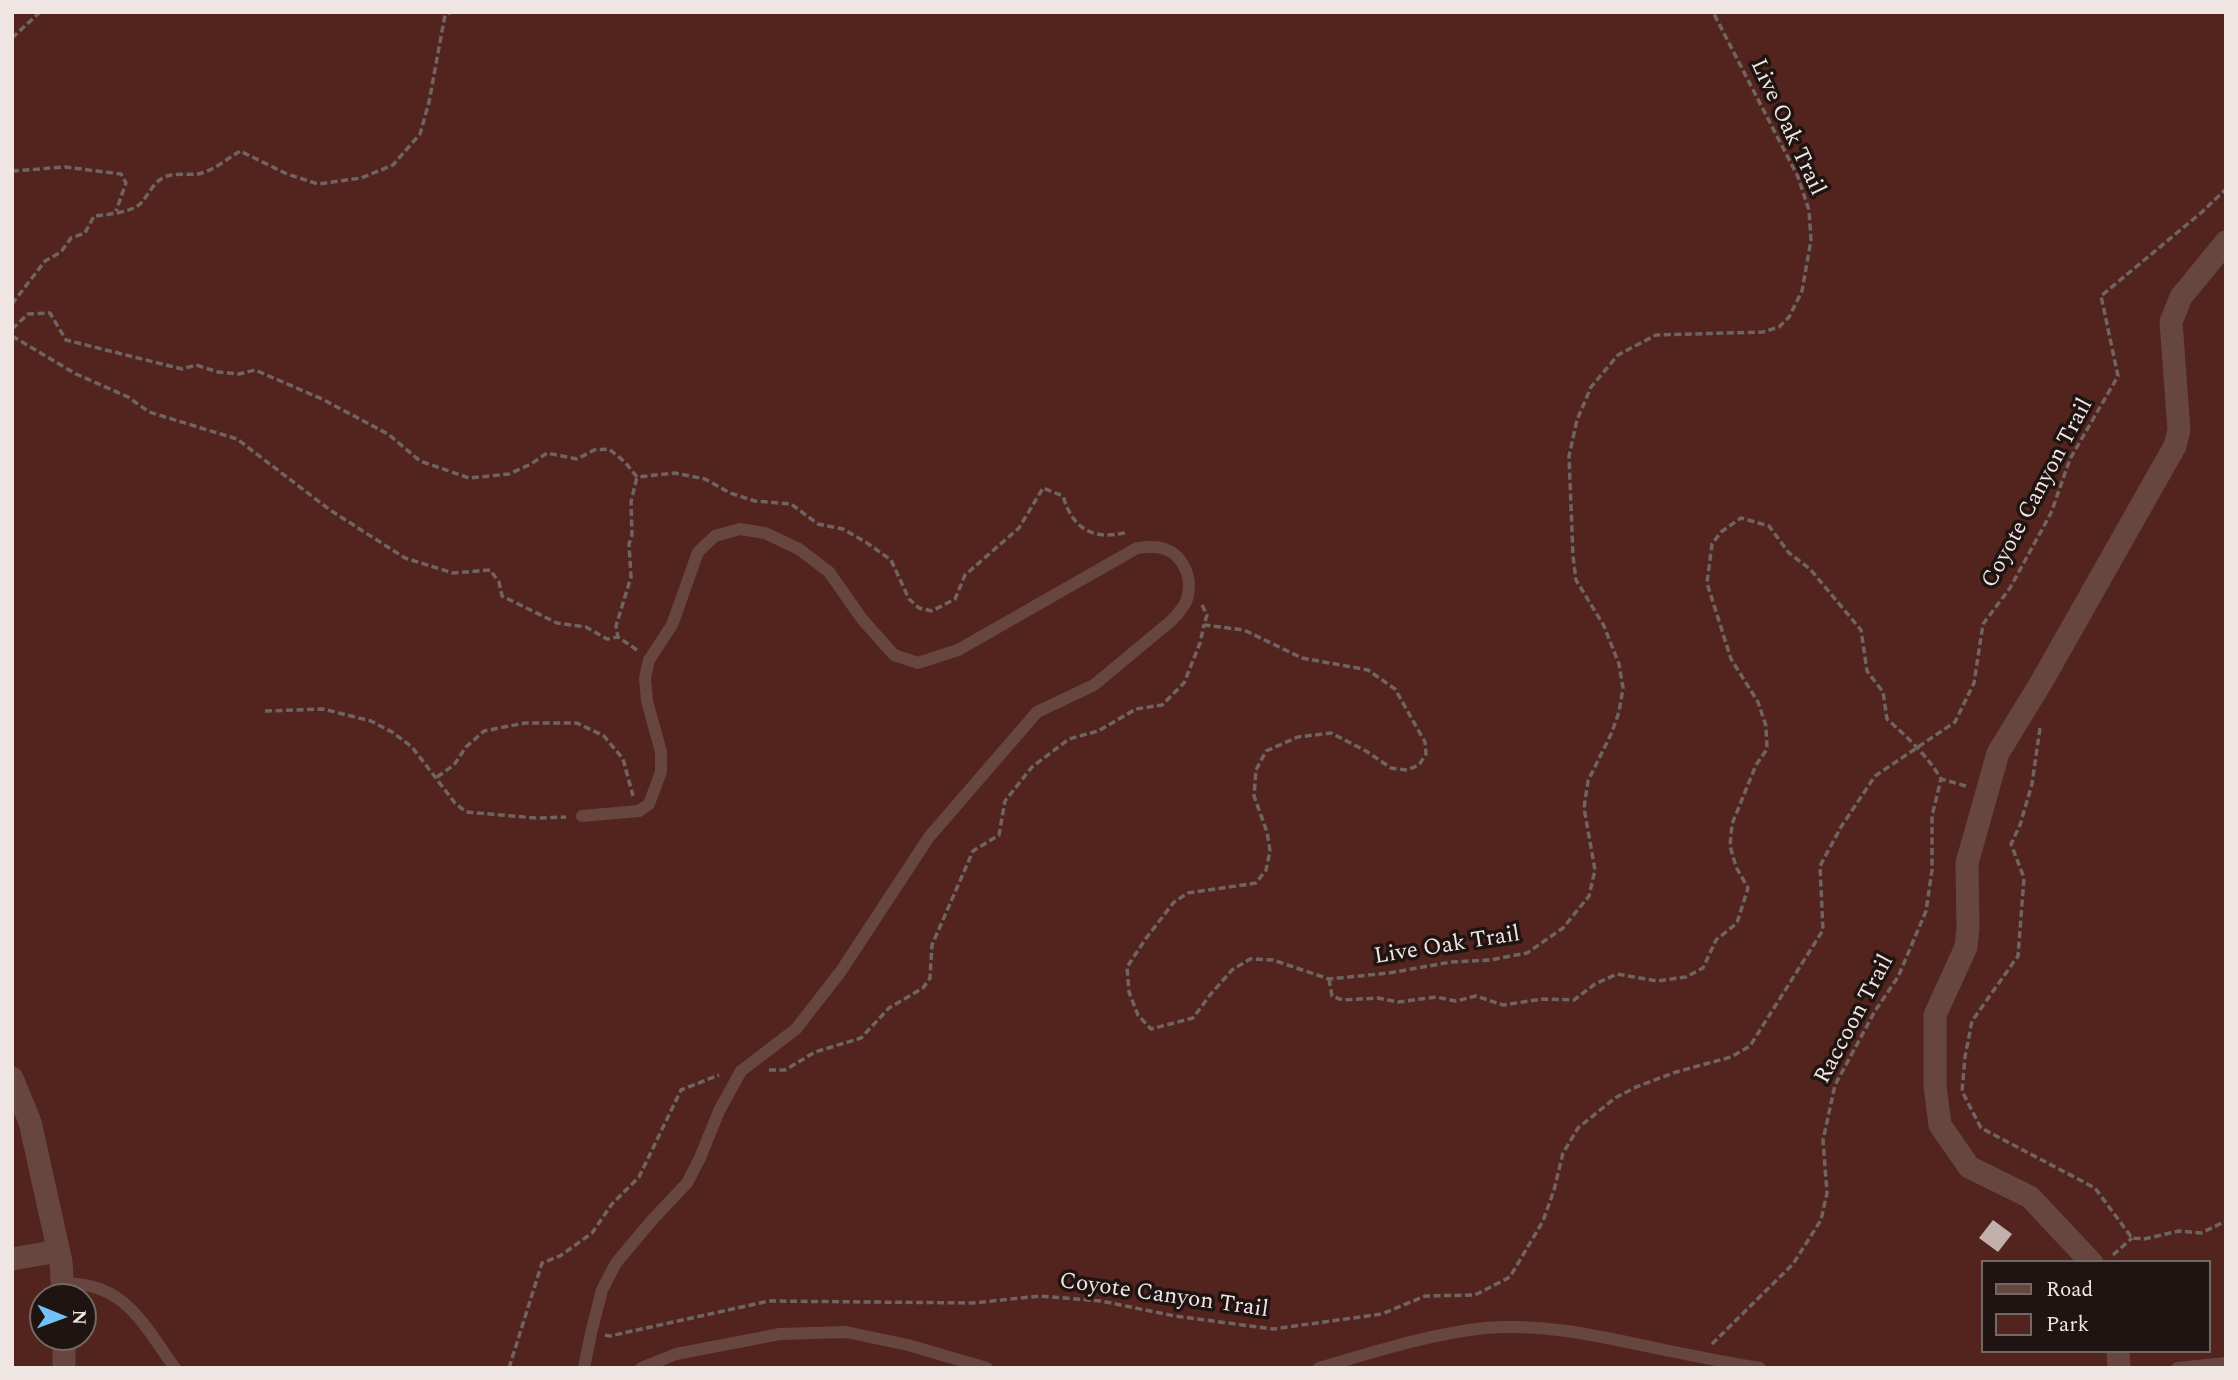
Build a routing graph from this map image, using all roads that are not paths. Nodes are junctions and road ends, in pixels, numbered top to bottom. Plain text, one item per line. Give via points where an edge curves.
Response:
1 (2226, 242) edge
2 (582, 816) road end
3 (13, 1082) edge
4 (58, 1251) junction
5 (12, 1259) edge
6 (2100, 1261) edge
7 (62, 1282) edge
8 (98, 1289) edge
9 (2226, 1363) edge
10 (175, 1368) edge
11 (584, 1368) edge
12 (641, 1368) edge
13 (987, 1368) edge
14 (1320, 1368) edge
15 (1759, 1368) edge
16 (2177, 1368) edge

1 - 6 street via 2181,297 2171,322 2179,430 2175,446 1998,753 1967,863 1966,947 1936,1015 1935,1086 1940,1125 1969,1167 2030,1197
2 - 11 lane via 639,811 649,804 662,772 647,701 649,660 672,625 698,552 715,536 740,529 765,533 799,550 829,572 894,655 918,663 958,650 1137,548 1156,546 1182,560 1189,588 1186,601 1171,621 1094,685 1037,712 929,837 841,971 796,1029 741,1071 687,1183 616,1263 602,1290
3 - 4 street via 30,1122
4 - 5 street
4 - 7 street
8 - 10 lane via 131,1307
9 - 16 lane
12 - 13 lane via 676,1354 780,1334 846,1332
14 - 15 lane via 1432,1336 1487,1328 1579,1332

